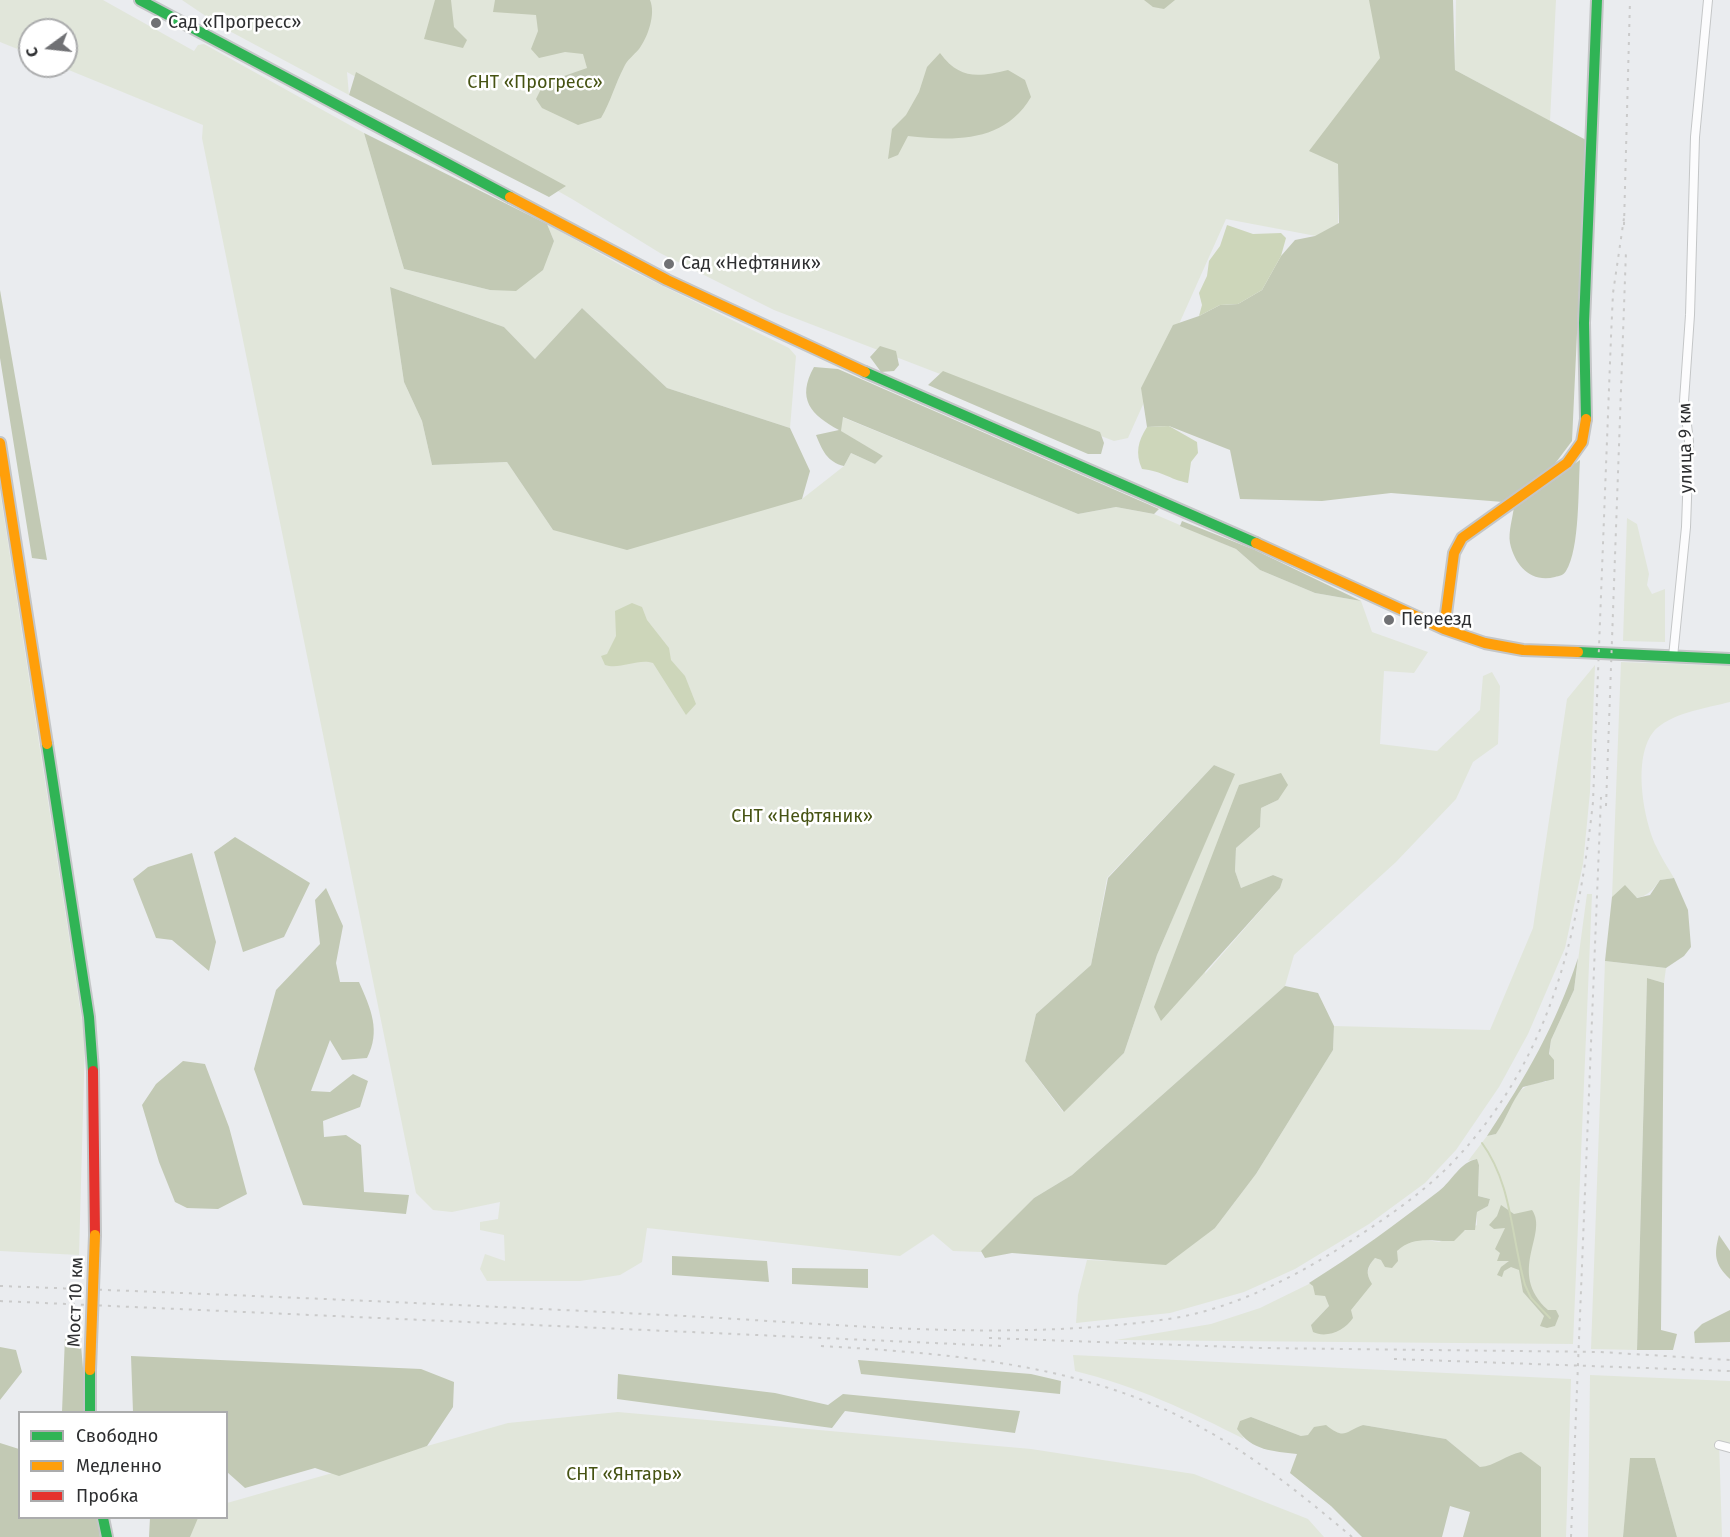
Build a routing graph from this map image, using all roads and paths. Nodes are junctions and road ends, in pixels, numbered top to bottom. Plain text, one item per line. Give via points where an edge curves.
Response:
1 (140, 0) edge
2 (1597, 0) edge
3 (1708, 0) edge
4 (0, 443) edge
5 (1444, 629) junction
6 (1673, 657) junction
7 (1730, 659) edge
8 (90, 1411) edge
9 (1719, 1445) dead end
10 (1730, 1448) edge
11 (103, 1519) edge
12 (107, 1537) edge

1 - 5 street via 667,280
2 - 5 street via 1584,323 1587,413 1582,442 1567,463 1462,538 1454,553
3 - 6 street, улица 9 км via 1695,137 1684,400 1689,441 1686,527
4 - 8 street, Мост 10 км, bridge via 89,1017 95,1100 96,1235
5 - 6 street via 1504,647
6 - 7 street
9 - 10 street
11 - 12 street

